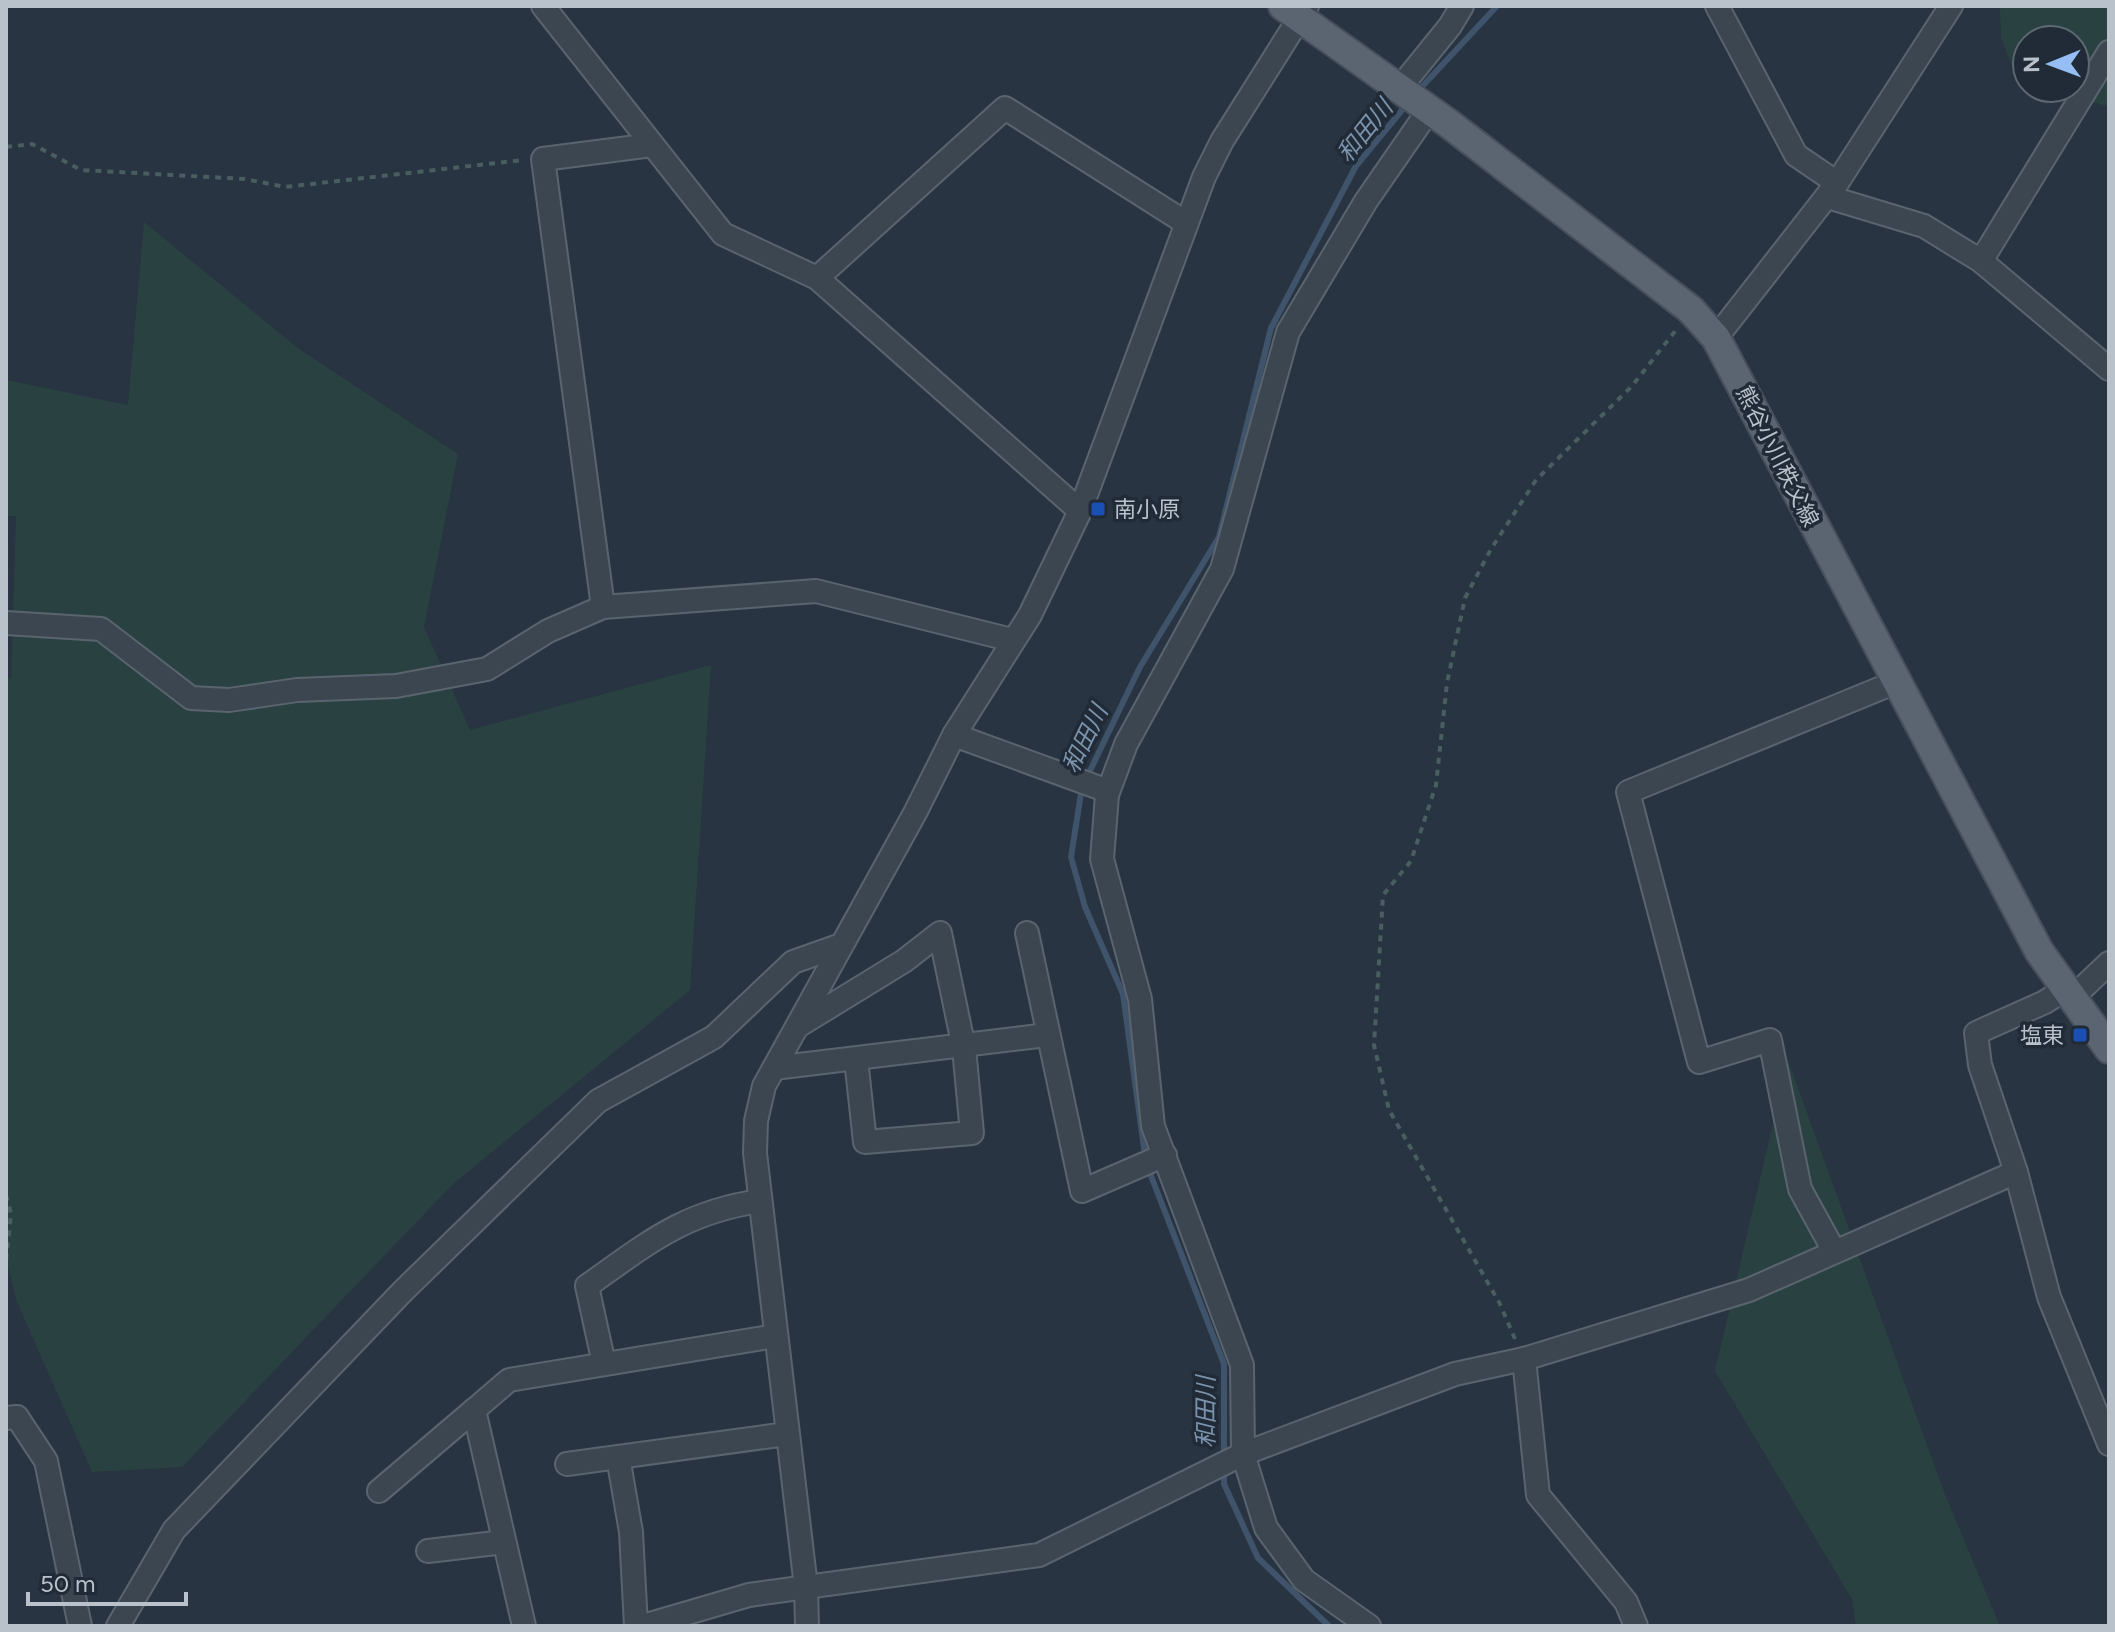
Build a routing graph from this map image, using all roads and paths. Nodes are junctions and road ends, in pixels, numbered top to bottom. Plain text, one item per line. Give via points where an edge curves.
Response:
1 (543, 6) edge
2 (1462, 6) edge
3 (1717, 6) edge
4 (1951, 6) edge
5 (1297, 10) edge
6 (2109, 52) edge
7 (1399, 89) junction
8 (1429, 110) junction
9 (652, 145) junction
10 (6, 147) edge
11 (543, 159) junction
12 (1832, 190) junction
13 (1186, 223) junction
14 (1981, 261) junction
15 (817, 278) junction
16 (1691, 310) junction
17 (1716, 338) junction
18 (2109, 369) edge
19 (1080, 511) junction
20 (603, 607) junction
21 (6, 623) edge
22 (1012, 640) junction
23 (1896, 682) junction
24 (954, 735) junction
25 (1108, 791) junction
26 (1027, 933) dead end
27 (841, 945) junction
28 (2109, 963) edge
29 (2068, 994) junction
30 (798, 1026) junction
31 (1047, 1035) junction
32 (964, 1048) junction
33 (2109, 1049) edge
34 (856, 1059) junction
35 (774, 1068) junction
36 (1165, 1155) junction
37 (2016, 1172) junction
38 (6, 1195) edge
39 (760, 1201) junction
40 (1834, 1251) junction
41 (6, 1261) edge
42 (775, 1336) junction
43 (1524, 1359) junction
44 (604, 1364) junction
45 (474, 1410) junction
46 (6, 1418) edge
47 (786, 1434) junction
48 (2109, 1444) edge
49 (1243, 1454) junction
50 (618, 1457) junction
51 (567, 1464) dead end
52 (379, 1491) dead end
53 (504, 1542) junction
54 (428, 1551) dead end
55 (806, 1587) junction
56 (80, 1626) edge
57 (118, 1626) edge
58 (524, 1626) edge
59 (636, 1626) edge
60 (643, 1626) edge
61 (807, 1626) edge
62 (1369, 1626) edge
63 (1636, 1626) edge

1 - 9 street
2 - 7 street
3 - 12 street via 1796,155
4 - 12 street
5 - 7 main road, 熊谷小川秩父線
5 - 13 street via 1222,141
6 - 14 street
7 - 8 main road, 熊谷小川秩父線
8 - 16 main road, 熊谷小川秩父線
8 - 25 street via 1366,201 1288,332 1222,569 1126,744
9 - 11 street
9 - 15 street via 723,234
10 - 11 path via 32,144 81,170 245,179 285,187
11 - 20 street
12 - 14 street via 1924,226
12 - 17 street
13 - 15 street via 1005,108
13 - 19 street
14 - 18 street
15 - 19 street
16 - 17 main road, 熊谷小川秩父線
16 - 43 path via 1632,386 1536,480 1465,598 1447,683 1436,785 1411,861 1383,895 1374,1045 1389,1110 1500,1304
17 - 23 main road, 熊谷小川秩父線
19 - 22 street via 1030,615
20 - 21 street via 548,631 487,669 396,686 297,690 229,700 191,698 101,629
20 - 22 street via 816,591
22 - 24 street
23 - 29 main road, 熊谷小川秩父線 via 2004,887
23 - 40 street via 1628,792 1699,1062 1770,1040 1800,1189
24 - 25 street
24 - 27 street
25 - 36 street via 1102,859 1140,999 1153,1126
26 - 31 street
27 - 30 street
27 - 57 street via 793,962 714,1037 598,1101 403,1291 174,1530
28 - 29 street
29 - 33 main road, 熊谷小川秩父線
29 - 37 street via 1976,1033 1980,1065
30 - 32 street via 940,933
30 - 35 street
31 - 32 street
31 - 36 street via 1082,1191
32 - 34 street
32 - 34 street via 972,1133 865,1142
34 - 35 street
35 - 39 street via 756,1121
36 - 49 street via 1242,1365
37 - 40 street
37 - 48 street via 2049,1297
38 - 41 path via 11,1214
39 - 42 street
39 - 44 street via 721,1207 673,1226 587,1286
40 - 43 street via 1749,1290
42 - 44 street
42 - 47 street
43 - 49 street via 1455,1374
43 - 63 street via 1538,1495 1626,1602
44 - 45 street via 509,1380
45 - 52 street
45 - 53 street
46 - 56 street via 17,1417 46,1461
47 - 50 street
47 - 55 street
49 - 55 street via 1039,1555
49 - 62 street via 1266,1528 1304,1580
50 - 51 street
50 - 59 street via 631,1532
53 - 54 street
53 - 58 street
55 - 60 street via 749,1595
55 - 61 street

